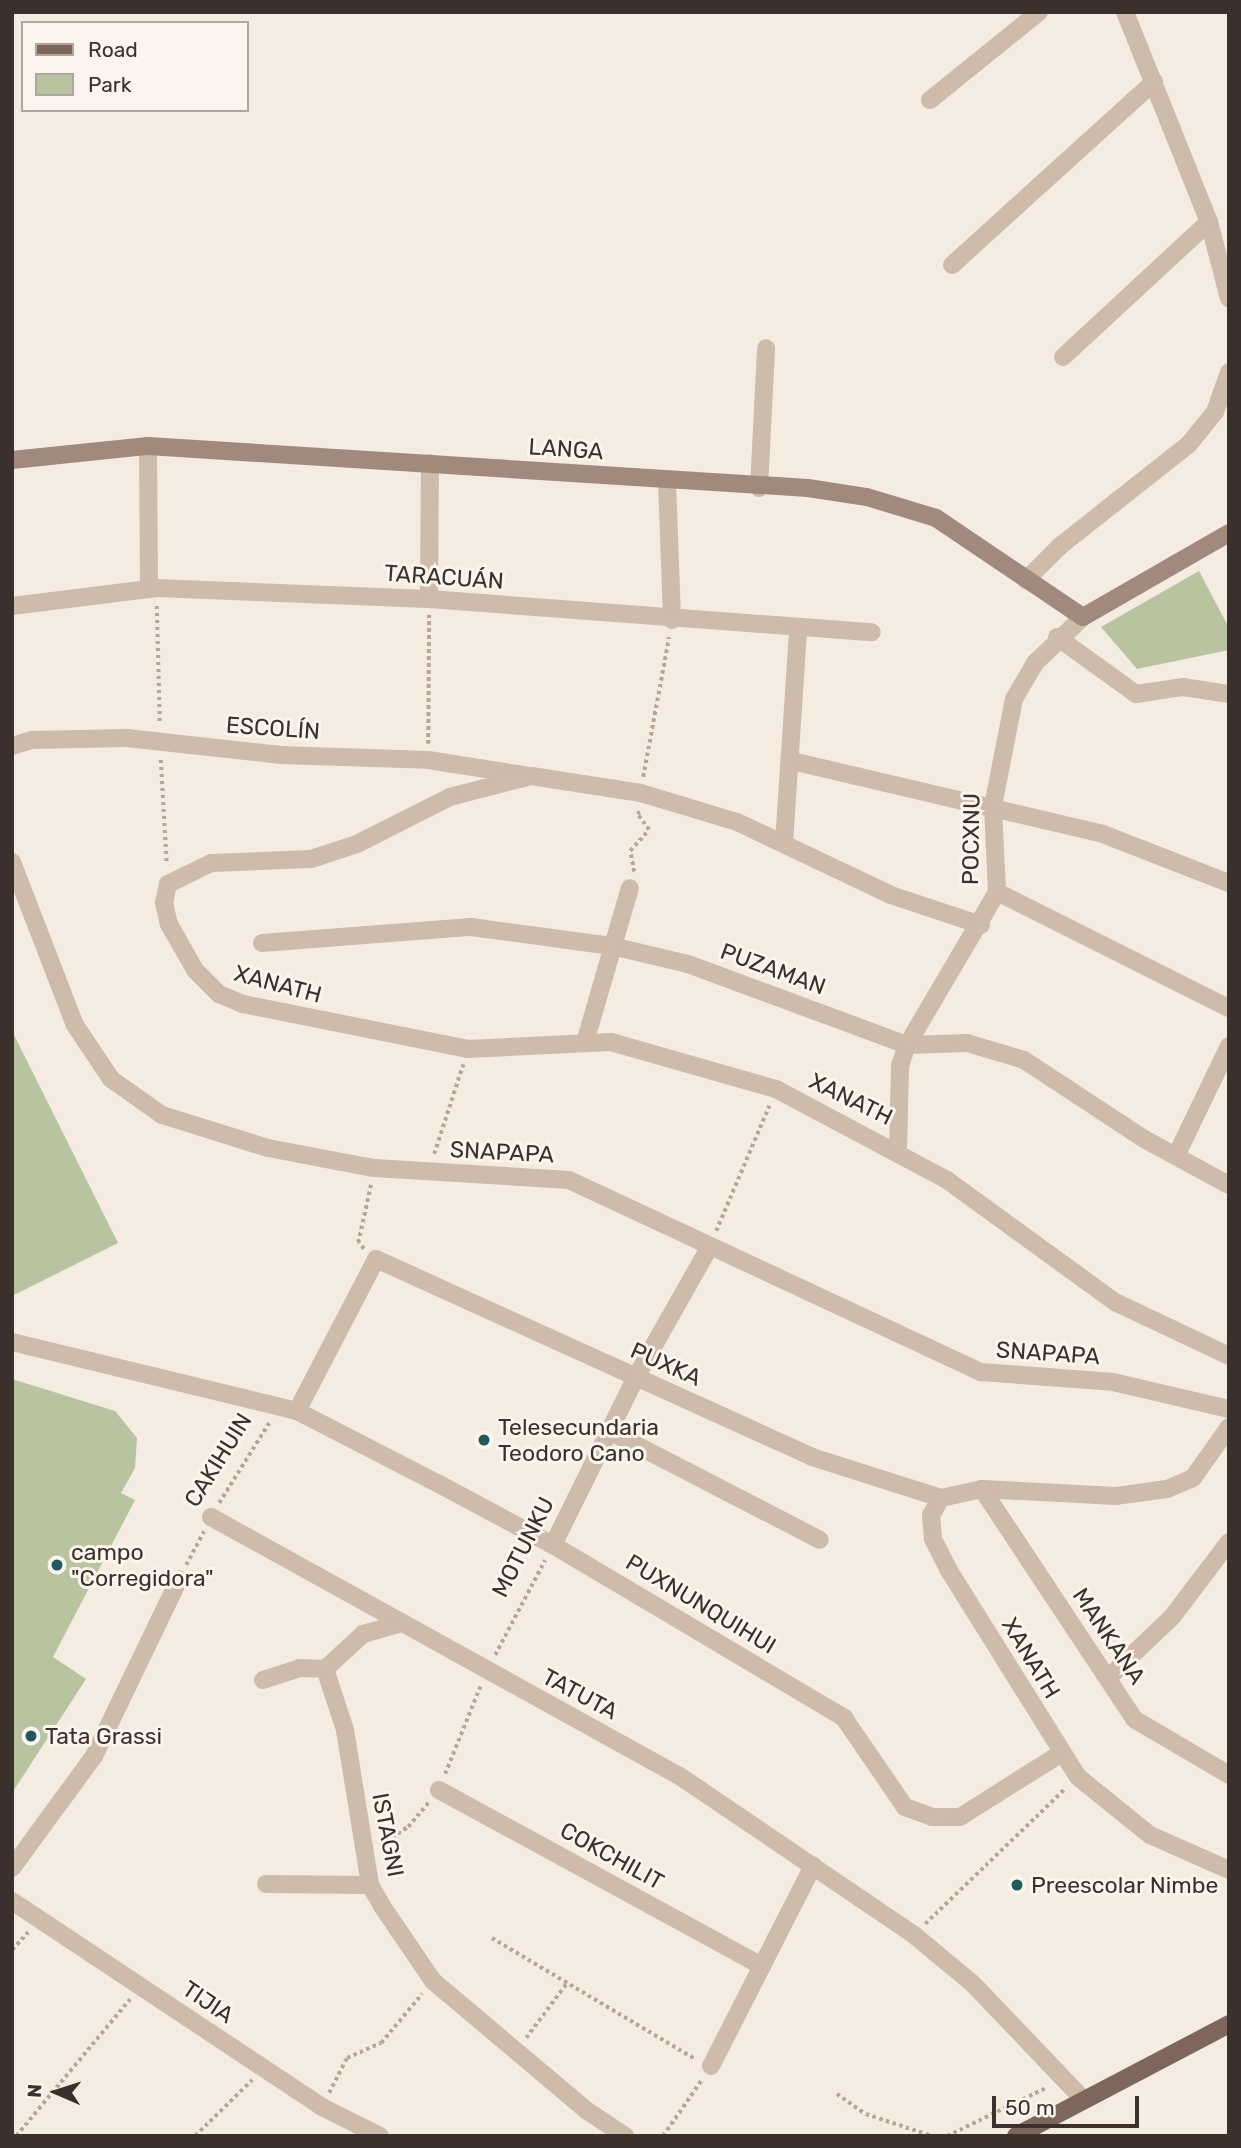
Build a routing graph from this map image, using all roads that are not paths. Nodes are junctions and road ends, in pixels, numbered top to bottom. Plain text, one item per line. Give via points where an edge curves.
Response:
1 (1040, 12) edge
2 (1125, 12) edge
3 (1154, 82) junction
4 (930, 100) dead end
5 (1209, 222) junction
6 (952, 265) dead end
7 (1229, 298) edge
8 (766, 348) dead end
9 (1063, 357) dead end
10 (1229, 372) edge
11 (148, 446) junction
12 (12, 460) edge
13 (430, 463) junction
14 (667, 482) junction
15 (759, 488) junction
16 (1229, 533) edge
17 (1026, 580) junction
18 (149, 589) junction
19 (429, 599) junction
20 (12, 607) edge
21 (1083, 617) junction
22 (672, 620) junction
23 (798, 630) junction
24 (872, 632) dead end
25 (1057, 636) junction
26 (1229, 694) edge
27 (12, 746) edge
28 (792, 761) junction
29 (531, 776) junction
30 (993, 806) junction
31 (784, 843) junction
32 (12, 862) edge
33 (1229, 883) edge
34 (631, 888) road end
35 (997, 892) junction
36 (981, 925) junction
37 (262, 943) dead end
38 (612, 946) junction
39 (1229, 1008) edge
40 (586, 1039) junction
41 (907, 1045) junction
42 (1229, 1046) edge
43 (898, 1150) junction
44 (1176, 1156) junction
45 (1229, 1185) edge
46 (710, 1246) junction
47 (12, 1342) edge
48 (1229, 1356) edge
49 (636, 1377) junction
50 (288, 1409) junction
51 (1229, 1409) edge
52 (1229, 1427) edge
53 (610, 1431) junction
54 (982, 1489) junction
55 (941, 1498) junction
56 (211, 1517) road end
57 (820, 1540) dead end
58 (1229, 1542) edge
59 (553, 1545) junction
60 (179, 1579) road end
61 (402, 1623) junction
62 (325, 1669) junction
63 (1108, 1678) junction
64 (263, 1680) dead end
65 (1060, 1754) junction
66 (1229, 1775) edge
67 (439, 1790) road end
68 (813, 1867) junction
69 (12, 1868) edge
70 (1228, 1868) edge
71 (266, 1884) dead end
72 (370, 1885) junction
73 (12, 1901) edge
74 (762, 1966) junction
75 (1229, 2024) edge
76 (711, 2066) road end
77 (1083, 2099) junction
78 (380, 2136) edge
79 (625, 2136) edge
80 (1016, 2136) edge

1 - 4 street
2 - 3 street
3 - 5 street
3 - 6 street
5 - 7 street
5 - 9 street
8 - 15 street
10 - 17 street via 1215,412 1189,444 1060,546
11 - 12 street, LANGA
11 - 13 street, LANGA
11 - 18 street
13 - 14 street, LANGA
13 - 19 street
14 - 15 street, LANGA
14 - 22 street
15 - 17 street, LANGA via 808,488 909,508 936,518
16 - 21 street
17 - 21 street, LANGA
18 - 19 street, TARACUÁN
18 - 20 street, TARACUÁN
19 - 22 street, TARACUÁN
21 - 25 street, POCXNU
22 - 23 street, TARACUÁN
23 - 24 street, TARACUÁN
23 - 28 street
25 - 26 street via 1136,694 1182,688
25 - 30 street, POCXNU via 1014,699
27 - 29 street, ESCOLÍN via 32,740 127,738 281,755 428,760
28 - 30 street via 932,797
28 - 31 street
29 - 31 street, XANATH via 649,795
29 - 40 street, XANATH via 450,797 357,844 311,859 211,863 168,884 169,924 195,970 219,994 365,1031 468,1049
30 - 33 street via 1103,834
30 - 35 street, POCXNU
31 - 36 street, XANATH via 891,895
32 - 46 street, SNAPAPA via 75,1025 111,1079 162,1115 268,1148 374,1168 569,1180
34 - 38 street
35 - 36 street, POCXNU
35 - 39 street
36 - 41 street, POCXNU
37 - 38 street, PUZAMAN via 471,927
38 - 40 street
38 - 41 street, PUZAMAN via 688,964
40 - 43 street, XANATH via 689,1061 776,1089
41 - 43 street, POCXNU via 900,1066
41 - 44 street, PUZAMAN via 967,1043 1024,1060
42 - 44 street
43 - 48 street, XANATH via 1115,1302
44 - 45 street, PUZAMAN
46 - 49 street, MOTUNKU
46 - 51 street, SNAPAPA via 981,1372 1113,1382
47 - 50 street, PUXNUNQUIHUI
49 - 50 street, PUXKA via 376,1259
49 - 53 street, MOTUNKU
49 - 55 street, PUXKA via 813,1457
50 - 59 street, PUXNUNQUIHUI
52 - 54 street via 1193,1478 1167,1489 1116,1496
53 - 57 street
53 - 59 street, MOTUNKU
54 - 55 street
54 - 63 street, MANKANA
55 - 65 street, XANATH via 931,1515 933,1539
56 - 61 street, TATUTA
58 - 63 street via 1172,1617
59 - 65 street, PUXNUNQUIHUI via 844,1718 905,1807 932,1817 960,1817
60 - 69 street via 94,1756
61 - 62 street via 363,1634
61 - 68 street, TATUTA via 681,1777
62 - 64 street via 300,1668
62 - 72 street, ISTAGNI via 345,1730
63 - 66 street, MANKANA via 1134,1718
65 - 70 street, XANATH via 1078,1777 1150,1835
67 - 74 street, COKCHILIT
68 - 74 street
68 - 77 street, TATUTA via 914,1935 1067,2078
71 - 72 street
72 - 79 street, ISTAGNI via 433,1981
73 - 78 street, TIJIA via 322,2107
74 - 76 street
75 - 77 main road
77 - 80 main road

